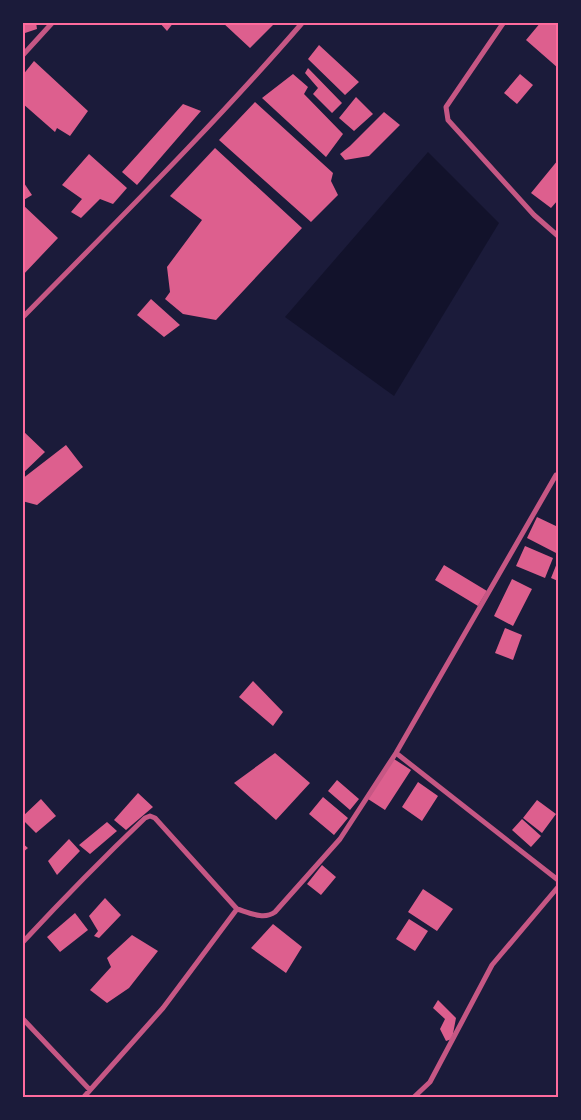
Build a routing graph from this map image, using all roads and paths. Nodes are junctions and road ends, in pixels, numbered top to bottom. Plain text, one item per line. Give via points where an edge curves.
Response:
1 (53, 22) edge
2 (303, 22) edge
3 (504, 22) edge
4 (22, 56) edge
5 (558, 236) edge
6 (22, 318) edge
7 (558, 475) edge
8 (396, 753) junction
9 (558, 880) edge
10 (558, 887) edge
11 (237, 910) junction
12 (22, 942) edge
13 (22, 1018) edge
14 (90, 1090) junction
15 (84, 1098) edge
16 (413, 1098) edge

1 - 4 street
2 - 6 street via 140,198
3 - 5 street via 446,107 446,115 451,125 534,215
7 - 8 street
8 - 9 street
8 - 11 street via 340,839 275,912 263,916
10 - 16 street via 492,966 430,1082
11 - 12 street via 150,816 111,850
11 - 14 street via 164,1008
13 - 14 street
14 - 15 street

